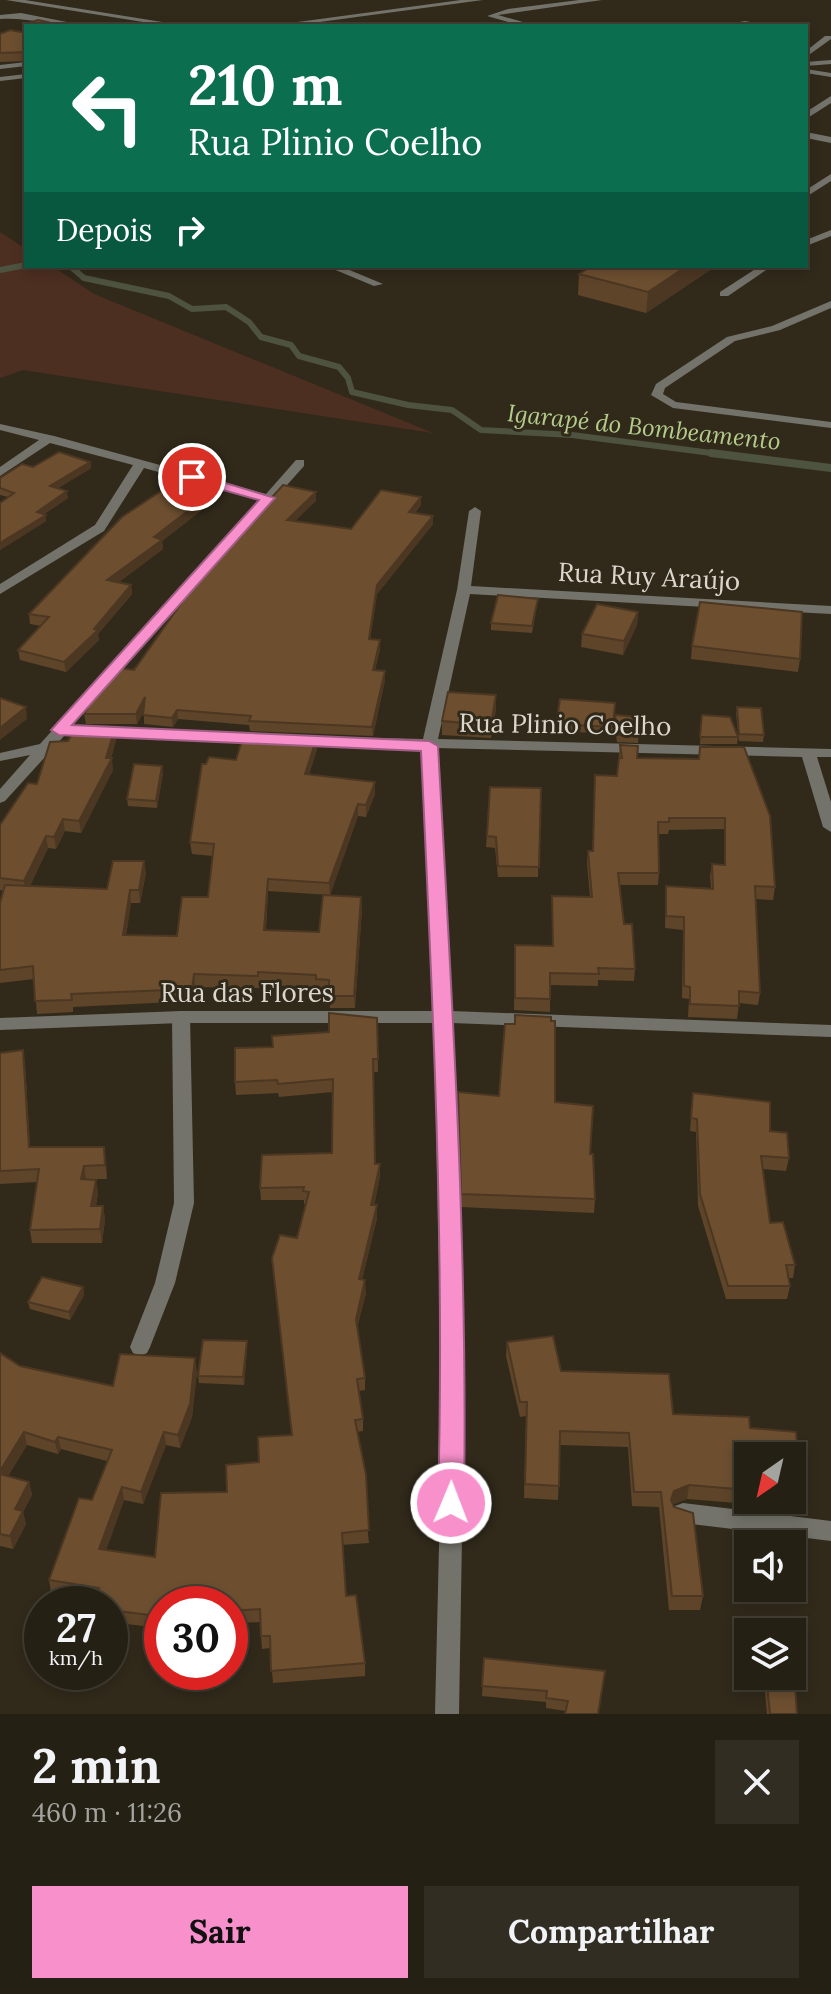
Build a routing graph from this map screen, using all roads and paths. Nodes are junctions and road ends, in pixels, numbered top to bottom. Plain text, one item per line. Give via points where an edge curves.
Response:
1 (10, 0) edge
2 (477, 0) edge
3 (598, 0) edge
4 (25, 2) junction
5 (0, 5) edge
6 (0, 17) edge
7 (67, 24) edge
8 (170, 24) edge
9 (288, 24) edge
10 (525, 24) edge
11 (817, 36) dead end
12 (829, 38) edge
13 (808, 54) edge
14 (831, 62) edge
15 (24, 64) edge
16 (808, 64) edge
17 (0, 67) edge
18 (808, 71) edge
19 (831, 75) edge
20 (24, 76) edge
21 (0, 79) edge
22 (808, 135) edge
23 (831, 140) edge
24 (831, 177) edge
25 (808, 193) edge
26 (831, 233) edge
27 (808, 242) edge
28 (336, 268) edge
29 (764, 268) edge
30 (378, 284) dead end
31 (724, 294) dead end
32 (831, 304) edge
33 (831, 425) edge
34 (4, 427) dead end
35 (50, 438) junction
36 (141, 463) junction
37 (300, 463) dead end
38 (0, 472) edge
39 (268, 498) junction
40 (475, 511) dead end
41 (0, 590) edge
42 (464, 590) junction
43 (831, 610) edge
44 (59, 730) junction
45 (429, 746) junction
46 (43, 748) junction
47 (808, 753) junction
48 (831, 753) edge
49 (0, 757) edge
50 (0, 798) edge
51 (831, 827) edge
52 (181, 1017) junction
53 (443, 1017) junction
54 (0, 1024) edge
55 (831, 1031) edge
56 (140, 1347) dead end
57 (683, 1513) edge
58 (831, 1531) edge
59 (447, 1714) edge

1 - 4 street
2 - 9 street
3 - 10 street via 536,10 504,9 491,16
4 - 5 street
4 - 8 street
6 - 7 street via 21,15
11 - 12 street
12 - 13 street
14 - 16 street
15 - 17 street
18 - 19 street
20 - 21 street
22 - 23 street
24 - 25 street
26 - 27 street
28 - 30 street
29 - 31 street
32 - 33 street via 776,328 731,339 660,386 657,395 673,405
34 - 35 street
35 - 36 street
35 - 38 street
36 - 39 street
36 - 41 street via 100,528
37 - 39 street
39 - 44 street
40 - 42 street
42 - 43 street, Rua Ruy Araújo
42 - 45 street
44 - 45 street, Rua Plinio Coelho
44 - 46 street
45 - 47 street, Rua Plinio Coelho
45 - 53 street
46 - 49 street
46 - 50 street
47 - 48 street, Rua Plinio Coelho
47 - 51 street
52 - 53 street, Rua das Flores
52 - 54 street, Rua das Flores
52 - 56 street via 184,1203 165,1283
53 - 55 street, Rua das Flores
53 - 59 street via 453,1420
57 - 58 street

